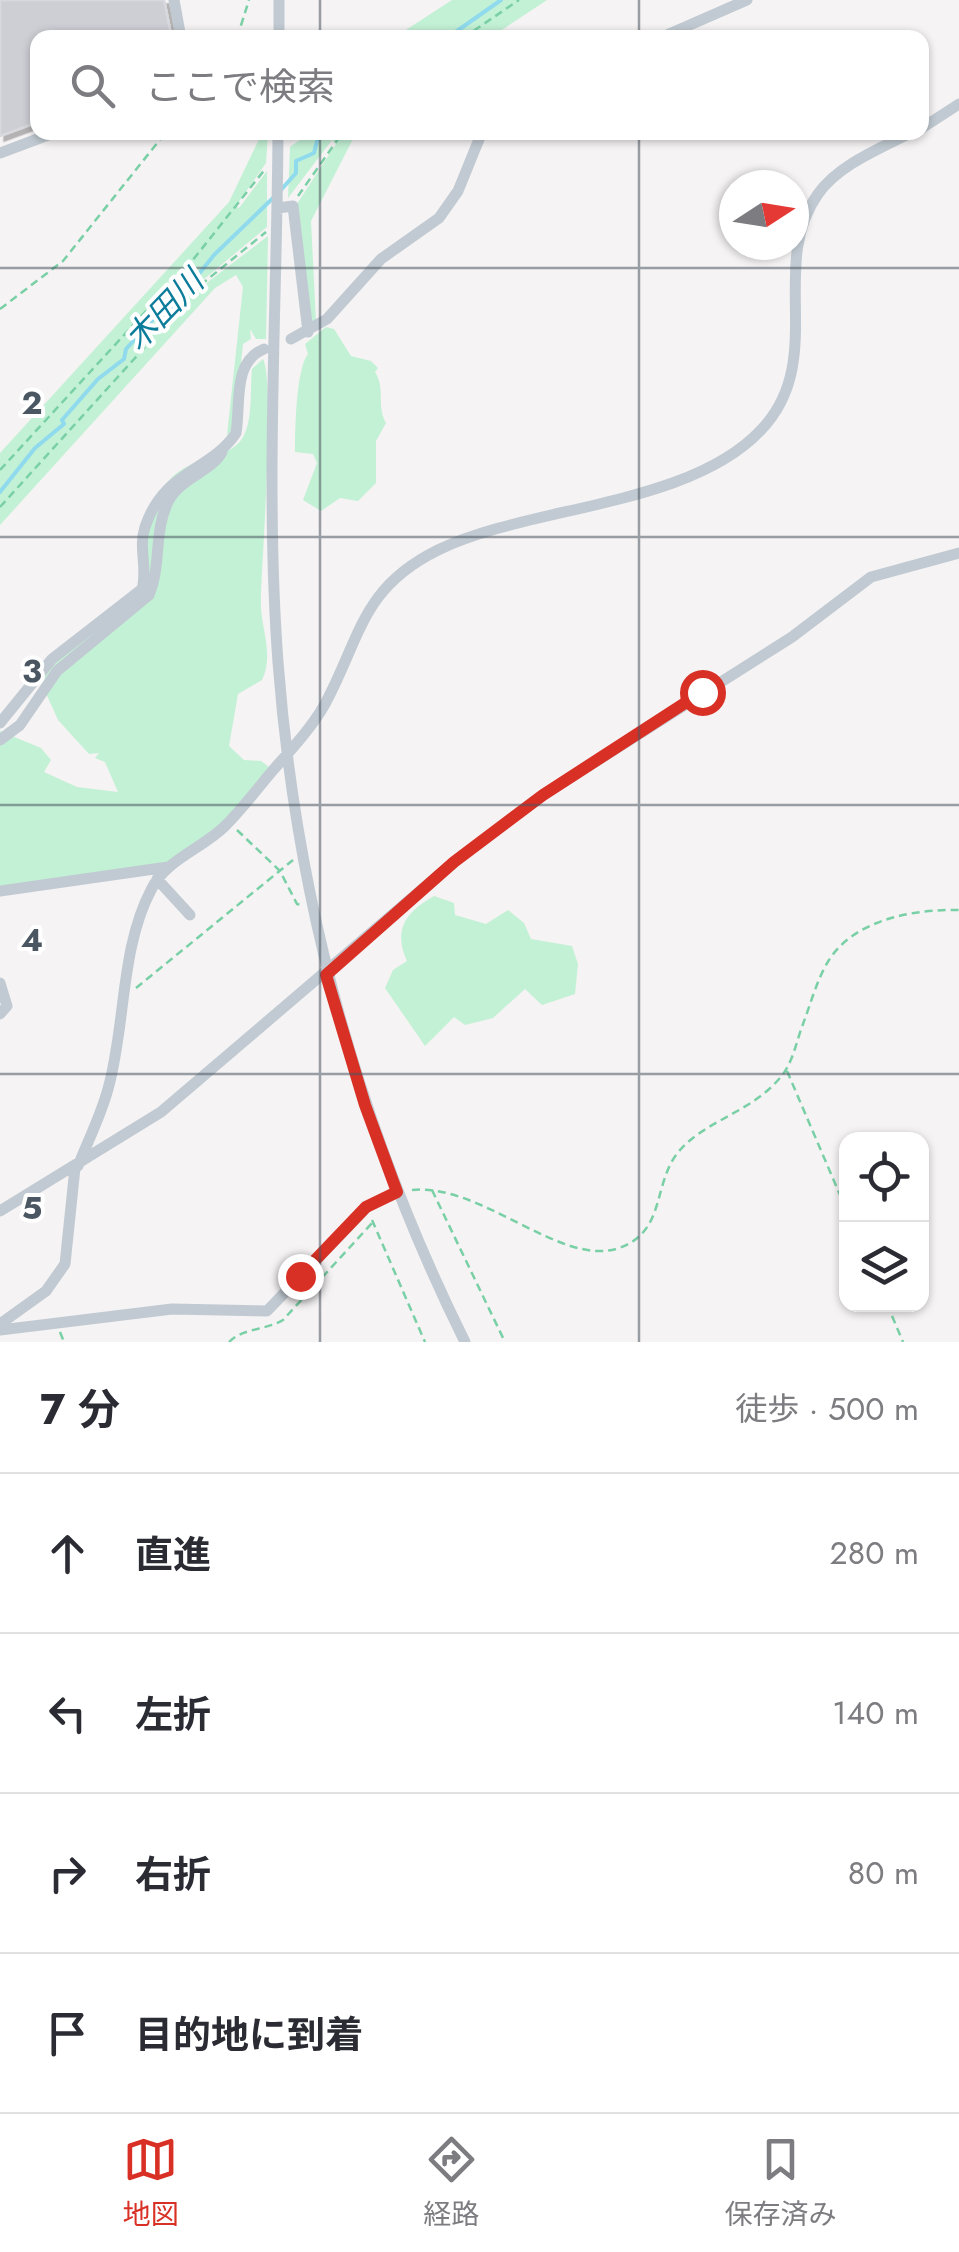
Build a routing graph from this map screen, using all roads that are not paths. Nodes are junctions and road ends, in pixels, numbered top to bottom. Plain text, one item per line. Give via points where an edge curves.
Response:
1 (174, 0) edge
2 (279, 0) edge
3 (747, 0) edge
4 (180, 30) edge
5 (279, 30) edge
6 (678, 30) edge
7 (959, 104) edge
8 (929, 123) edge
9 (35, 140) edge
10 (278, 140) edge
11 (479, 140) edge
12 (898, 140) edge
13 (0, 153) edge
14 (278, 208) junction
15 (308, 332) junction
16 (291, 339) dead end
17 (264, 348) dead end
18 (222, 448) junction
19 (959, 553) edge
20 (0, 723) edge
21 (0, 740) edge
22 (287, 752) junction
23 (168, 867) junction
24 (157, 879) junction
25 (0, 891) edge
26 (190, 914) dead end
27 (326, 975) junction
28 (0, 984) edge
29 (0, 1014) edge
30 (77, 1167) junction
31 (366, 1207) road end
32 (0, 1212) edge
33 (0, 1327) edge
34 (466, 1342) edge

1 - 4 street
2 - 5 street
3 - 6 street
7 - 8 street
9 - 13 street
10 - 14 street
11 - 15 street via 439,218 382,259
12 - 22 street via 843,172 812,206 795,270 795,364 778,409 759,433 673,483 460,541 415,563 372,604 324,707
14 - 15 street via 293,206
14 - 22 street via 276,555
15 - 16 street
17 - 18 street via 246,359 236,434
18 - 20 street via 177,478 149,516 140,544 140,592 52,660
18 - 21 street via 222,456 190,476 169,502 150,595 56,671 20,726
19 - 27 street via 871,577 792,637 543,795 454,862
22 - 23 street via 228,822
22 - 27 street
23 - 24 street
23 - 25 street
24 - 26 street
24 - 30 street via 138,929 108,1088
27 - 30 street via 176,1101
27 - 34 street via 397,1192
28 - 29 street via 7,1006
30 - 32 street
30 - 33 street via 65,1264 46,1291
31 - 33 street via 268,1310 172,1309

